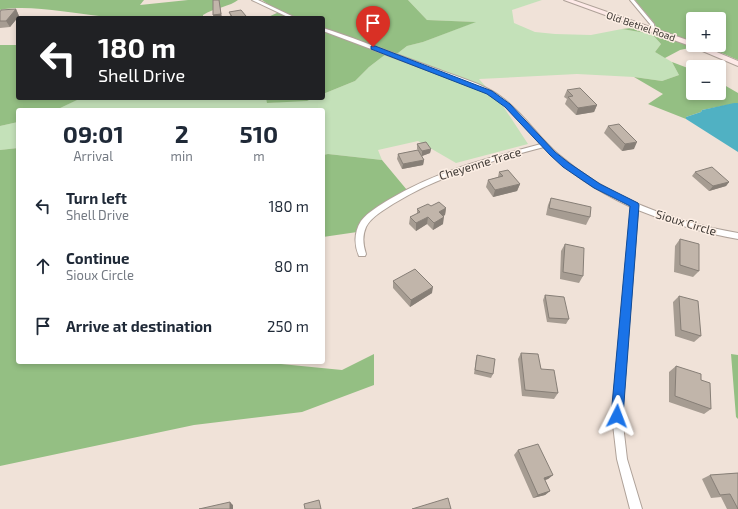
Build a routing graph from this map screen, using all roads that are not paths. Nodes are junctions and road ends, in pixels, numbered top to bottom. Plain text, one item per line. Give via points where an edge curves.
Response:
1 (254, 0) edge
2 (567, 0) edge
3 (632, 0) edge
4 (290, 16) edge
5 (653, 29) junction
6 (325, 30) edge
7 (686, 42) edge
8 (710, 52) edge
9 (738, 64) edge
10 (545, 145) junction
11 (635, 205) junction
12 (738, 236) edge
13 (362, 254) dead end
14 (636, 509) edge

1 - 4 street
2 - 5 street, Old Bethel Road
3 - 5 street via 652,24
5 - 7 street, Old Bethel Road
6 - 10 street via 490,92 508,105
8 - 9 street, Old Bethel Road
10 - 11 street, Sioux Circle via 578,174
10 - 13 street, Cheyenne Trace via 460,168 436,177 399,197 364,224 359,238
11 - 12 street, Sioux Circle via 682,224
11 - 14 street via 617,416 622,458

